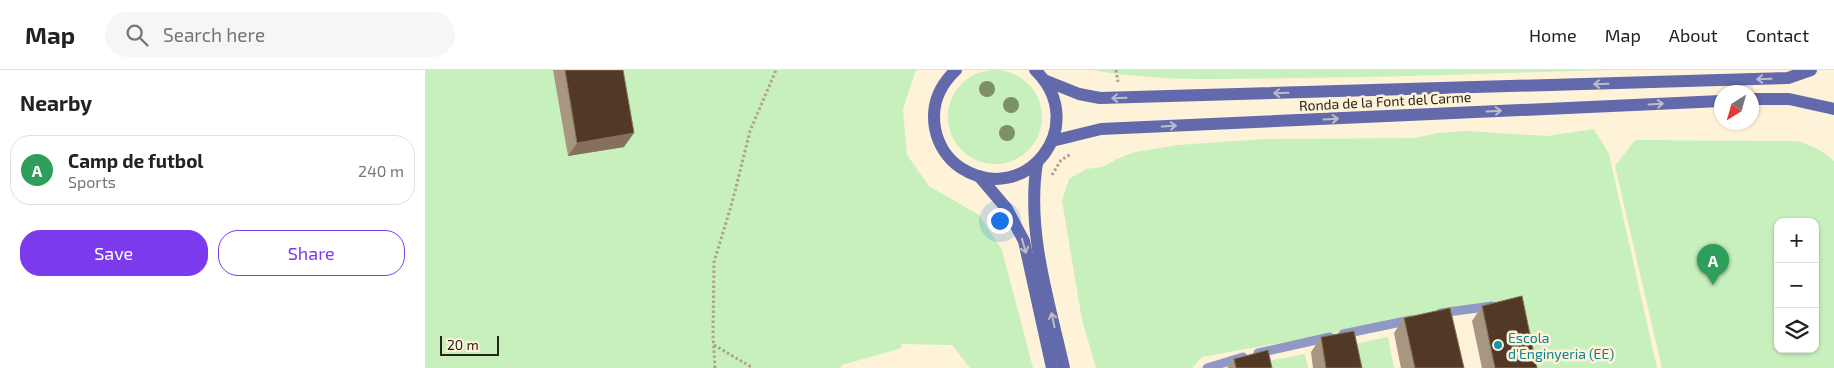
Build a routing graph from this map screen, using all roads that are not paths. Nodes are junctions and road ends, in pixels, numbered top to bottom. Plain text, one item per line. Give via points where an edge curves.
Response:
1 (1035, 70) edge
2 (1811, 70) edge
3 (951, 73) edge
4 (1044, 80) junction
5 (1759, 99) edge
6 (1714, 101) edge
7 (1834, 109) edge
8 (1052, 142) junction
9 (1037, 162) junction
10 (979, 176) junction
11 (1502, 305) edge
12 (1435, 314) edge
13 (1416, 319) edge
14 (1053, 368) edge
15 (1064, 368) edge
16 (1207, 368) edge

1 - 4 street
2 -> 4 street, Ronda de la Font del Carme via 1788,78 1100,98 1079,94
3 - 10 street via 935,107 938,139 956,165
4 - 8 street via 1056,110
5 - 7 street via 1789,99
8 -> 6 street, Ronda de la Font del Carme via 1101,129
8 - 9 street
9 - 10 street via 1009,177
15 -> 9 street via 1037,240 1033,195
10 -> 14 street via 1007,209 1024,241
11 - 12 lane
13 - 16 lane via 1253,354

